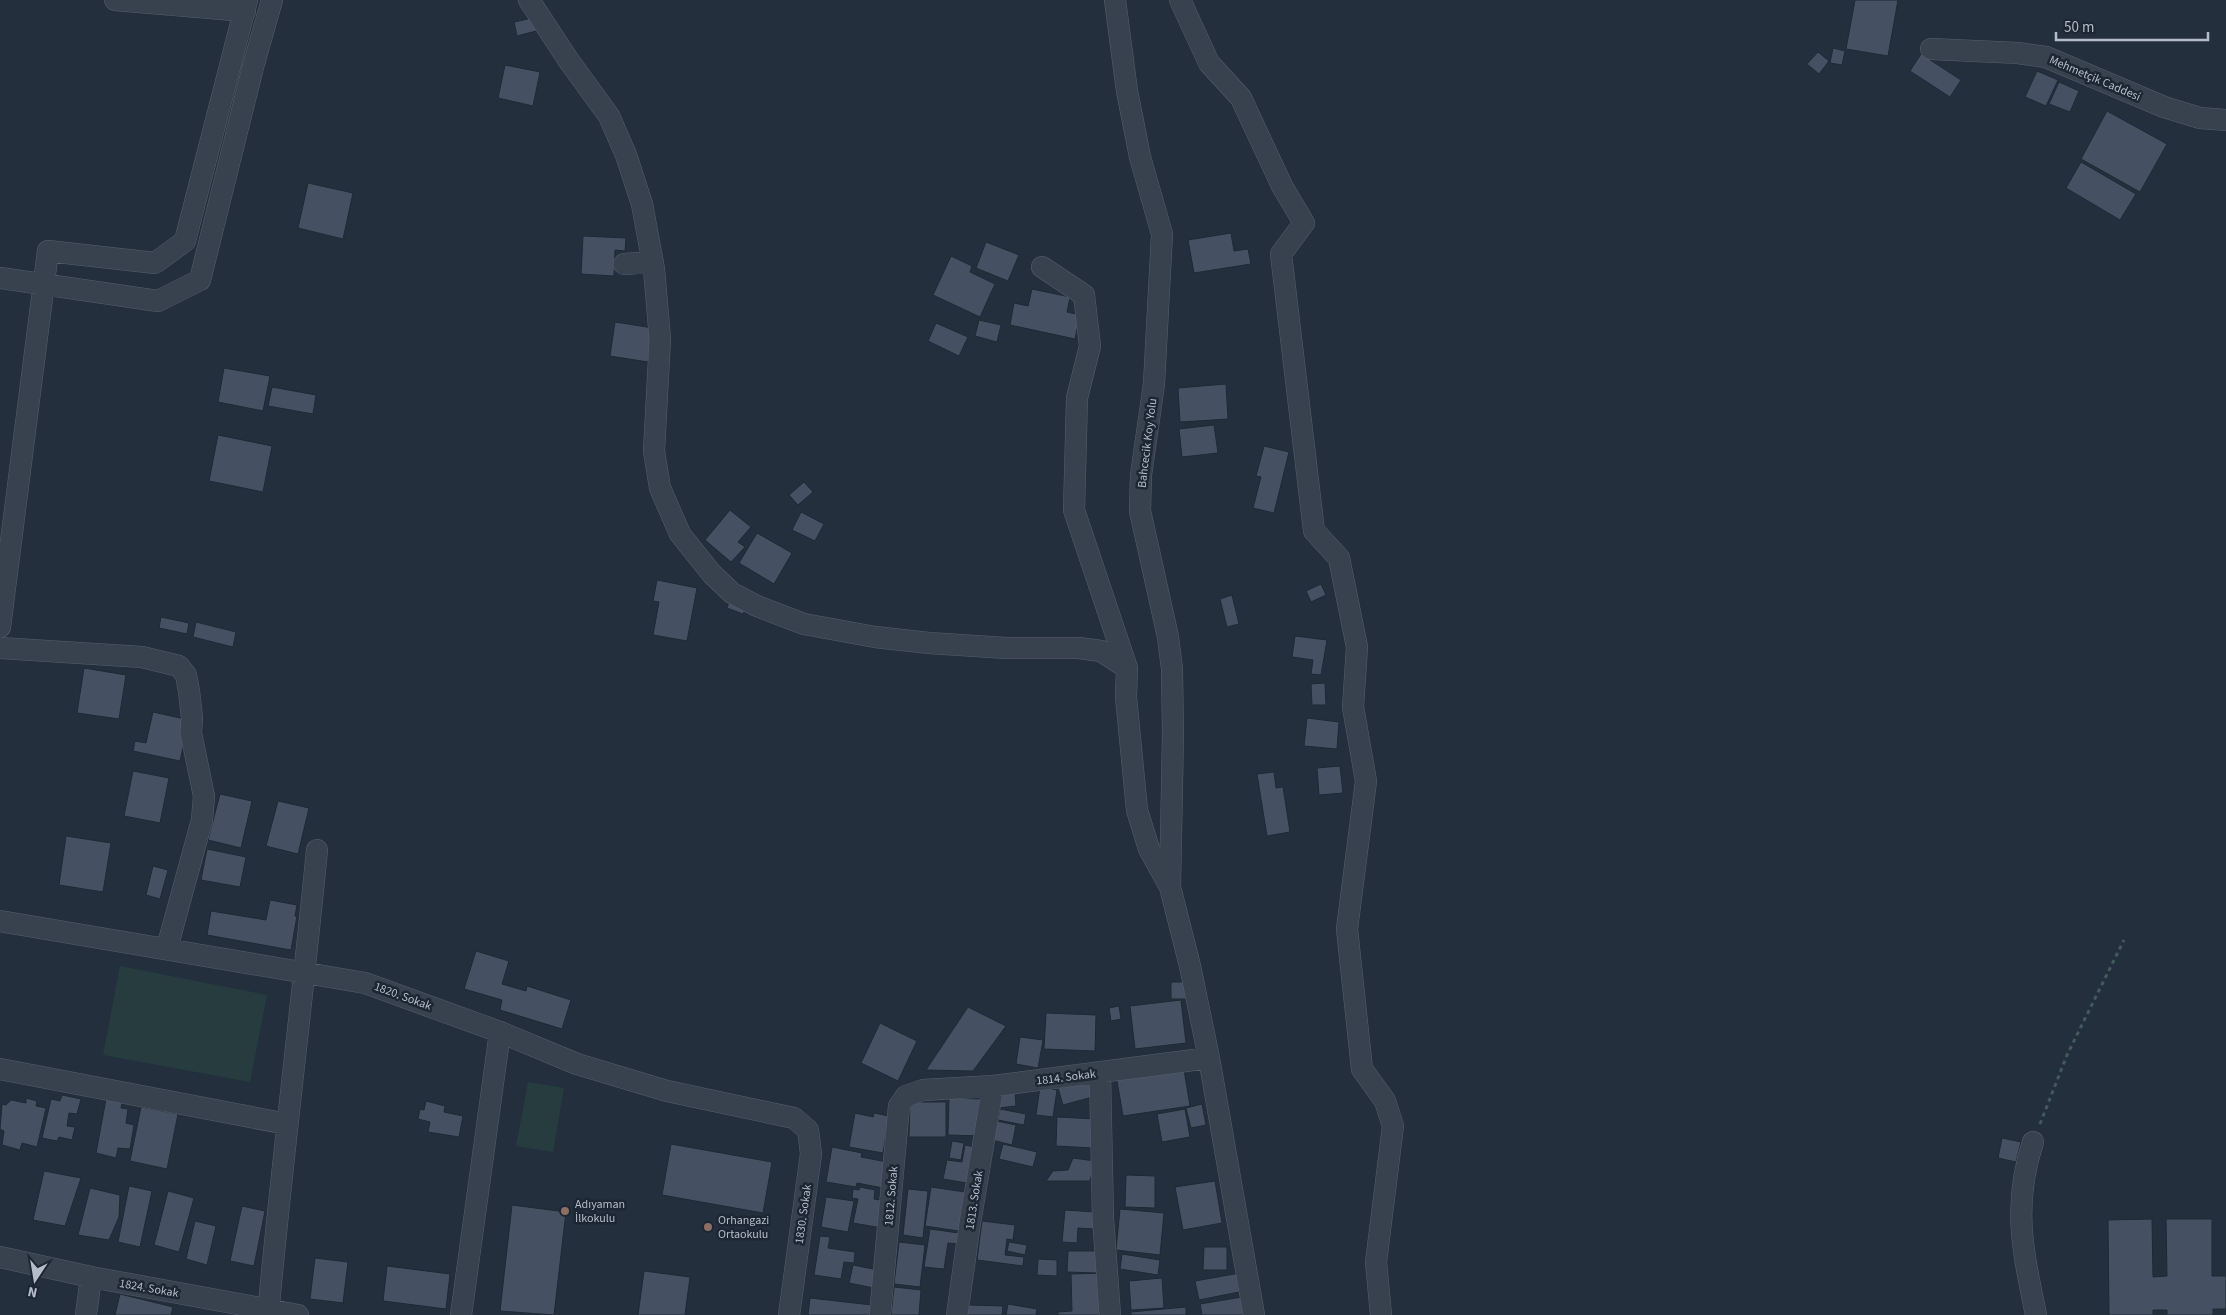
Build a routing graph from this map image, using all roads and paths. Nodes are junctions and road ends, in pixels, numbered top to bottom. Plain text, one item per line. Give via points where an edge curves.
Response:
1 (115, 0) edge
2 (272, 0) edge
3 (529, 0) edge
4 (1115, 0) edge
5 (1180, 0) edge
6 (246, 5) edge
7 (1931, 49) dead end
8 (2226, 120) edge
9 (653, 262) junction
10 (624, 264) dead end
11 (1042, 267) dead end
12 (0, 278) edge
13 (42, 285) junction
14 (0, 627) edge
15 (0, 648) edge
16 (1127, 668) junction
17 (317, 850) dead end
18 (1170, 887) junction
19 (0, 921) edge
20 (2124, 940) dead end
21 (166, 948) junction
22 (305, 973) junction
23 (500, 1032) junction
24 (1209, 1058) junction
25 (0, 1068) edge
26 (1100, 1073) junction
27 (993, 1086) junction
28 (922, 1090) joint
29 (794, 1118) joint
30 (287, 1124) junction
31 (2033, 1142) joint
32 (0, 1257) edge
33 (90, 1277) junction
34 (268, 1312) edge
35 (86, 1315) edge
36 (298, 1315) edge
37 (461, 1315) edge
38 (789, 1315) edge
39 (880, 1315) edge
40 (957, 1315) edge
41 (1110, 1315) edge
42 (1254, 1315) edge
43 (1381, 1315) edge
44 (2036, 1315) edge

1 - 6 street
2 - 13 street via 200,280 158,300
3 - 9 street via 609,116 642,204
4 - 18 street, Bahcecik Koy Yolu via 1140,157 1162,234 1154,384 1141,475 1140,511 1168,636 1172,669
5 - 43 street via 1209,63 1241,98 1282,186 1304,223 1281,254 1314,531 1338,558 1357,647 1353,707 1366,781 1347,929 1362,1069 1385,1101 1393,1126 1376,1262
6 - 13 street via 185,241 155,263 48,251
7 - 8 street, Mehmetçik Caddesi via 2046,57 2164,108 2200,118
9 - 10 street
9 - 16 street via 660,339 654,451 660,488 680,534 706,580 757,606 804,624 929,643 1101,651
11 - 16 street via 1084,295 1090,346 1077,398 1074,510
12 - 13 street
13 - 14 street
15 - 21 street via 142,657 179,666 186,675 191,733 204,796 202,820
16 - 18 street via 1126,697 1137,810 1149,849
17 - 22 street
18 - 24 street
19 - 21 street, 1820. Sokak
20 - 31 path via 2067,1055
21 - 22 street, 1820. Sokak
22 - 23 street, 1820. Sokak via 365,982
22 - 30 street
23 - 29 street, 1820. Sokak via 577,1064 667,1090
23 - 37 street
24 - 26 street, 1814. Sokak
24 - 42 street
25 - 30 street
26 - 27 street, 1814. Sokak
26 - 41 street via 1103,1218
27 - 28 street, 1814. Sokak
27 - 40 street, 1813. Sokak
28 - 39 street, 1812. Sokak via 906,1096 899,1106
29 - 38 street, 1830. Sokak via 808,1130 811,1154
30 - 34 street
31 - 44 street via 2024,1169 2020,1210 2024,1258
32 - 33 street, 1824. Sokak
33 - 34 street, 1824. Sokak
33 - 35 street
34 - 36 street, 1824. Sokak

